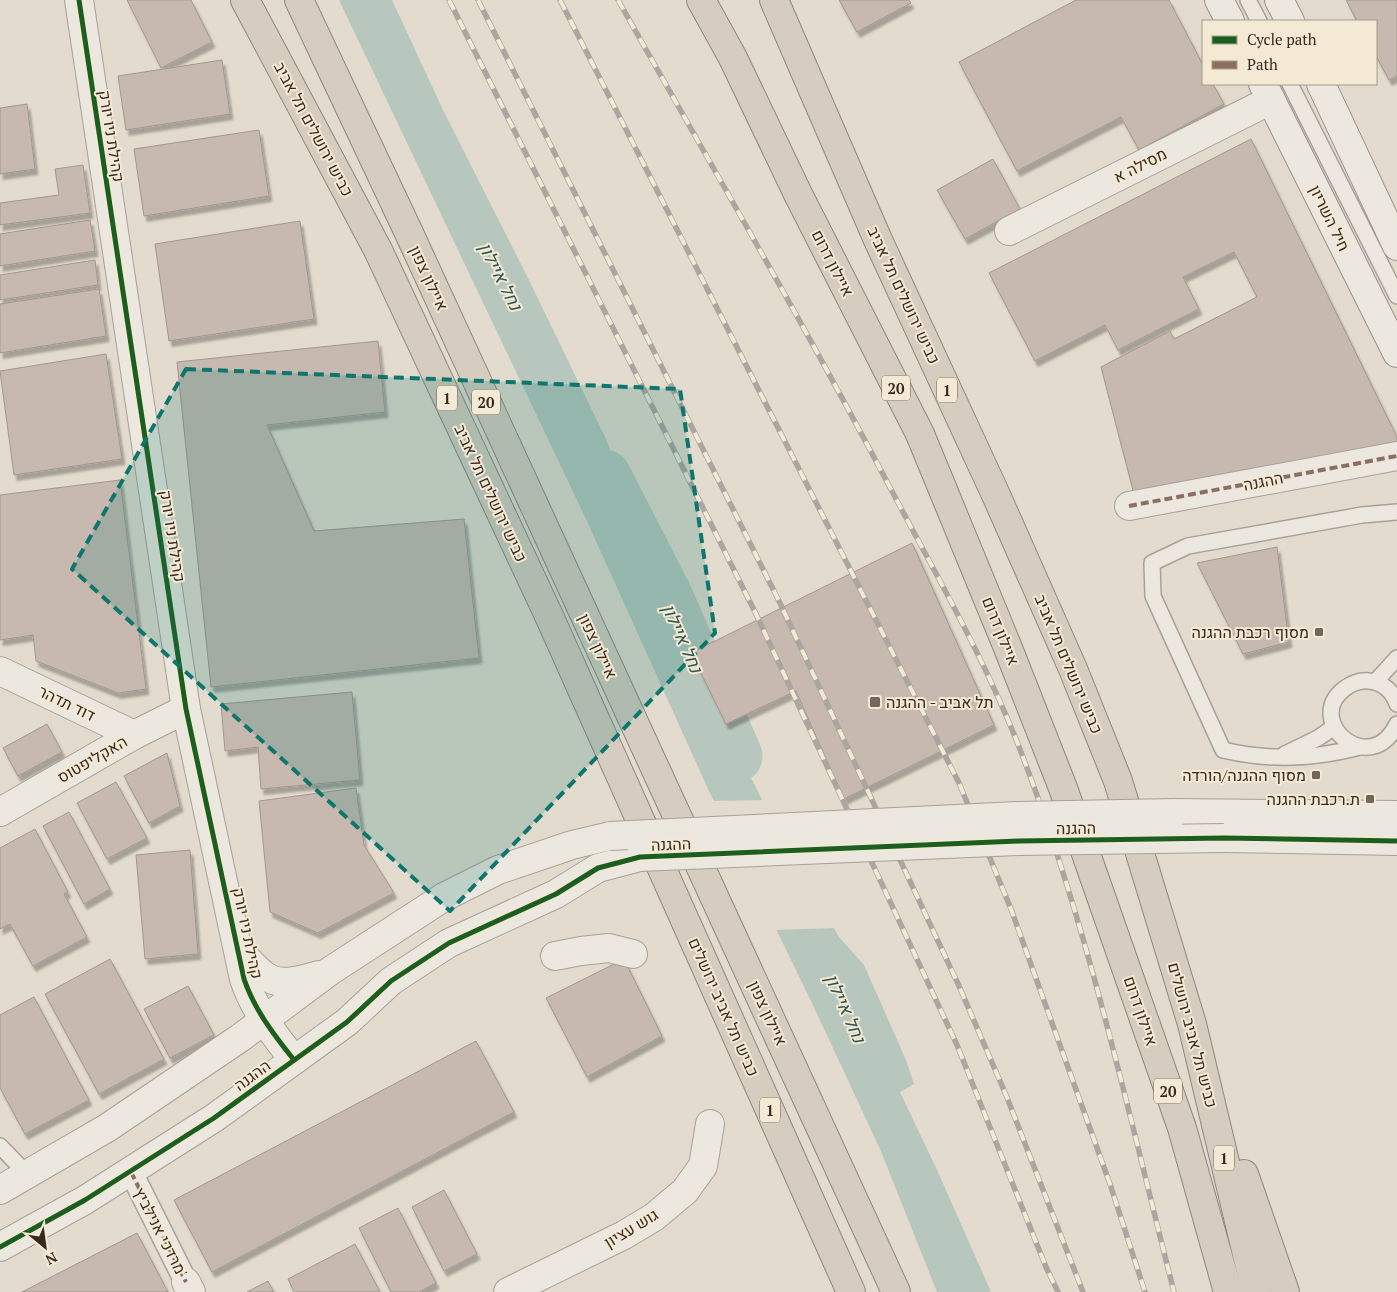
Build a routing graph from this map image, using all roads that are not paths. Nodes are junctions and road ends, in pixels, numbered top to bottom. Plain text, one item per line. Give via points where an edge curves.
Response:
1 (79, 0) edge
2 (245, 0) edge
3 (299, 0) edge
4 (701, 0) edge
5 (774, 0) edge
6 (1218, 0) edge
7 (1248, 0) edge
8 (1279, 0) edge
9 (1229, 20) edge
10 (1258, 20) edge
11 (1289, 20) edge
12 (1321, 85) edge
13 (1275, 89) edge
14 (1009, 231) dead end
15 (1397, 246) edge
16 (1397, 296) edge
17 (1397, 353) edge
18 (1397, 456) edge
19 (1129, 506) dead end
20 (1397, 512) edge
21 (1397, 658) edge
22 (0, 670) edge
23 (1375, 682) junction
24 (1397, 704) edge
25 (186, 709) junction
26 (1397, 724) edge
27 (1334, 727) junction
28 (134, 735) junction
29 (1360, 747) junction
30 (1275, 758) junction
31 (1118, 781) joint
32 (633, 804) joint
33 (0, 812) edge
34 (1397, 815) edge
35 (1397, 842) edge
36 (239, 950) junction
37 (633, 954) dead end
38 (555, 956) dead end
39 (330, 971) junction
40 (264, 1020) junction
41 (1192, 1024) junction
42 (294, 1060) junction
43 (710, 1124) dead end
44 (0, 1146) edge
45 (131, 1172) junction
46 (28, 1175) junction
47 (0, 1190) edge
48 (0, 1247) edge
49 (189, 1287) edge
50 (508, 1292) edge
51 (851, 1292) edge
52 (896, 1292) edge
53 (1228, 1292) edge
54 (1256, 1292) edge
55 (1285, 1292) edge

1 - 25 street, קהילת ניו יורק
2 - 32 highway, כביש ירושלים תל אביב / 1 via 378,250 546,609
3 - 52 highway, איילון צפון / 20
4 - 53 highway, איילון דרום / 20 via 920,434 1008,648 1063,788 1182,1128
5 - 31 highway, כביש ירושלים תל אביב / 1 via 878,240 1073,669
6 - 9 street
7 - 10 lane
8 - 11 street
12 - 15 street
13 - 14 street, מסילה א
13 - 16 lane
13 - 17 street, חיל השריון
18 - 19 street, ההגנה
20 - 30 lane via 1362,515 1188,546 1152,563 1153,596 1223,750
21 - 23 lane
22 - 28 street, דוד תדהר
23 - 24 lane via 1386,687
23 - 27 lane via 1362,680 1340,692 1333,703
25 - 28 street, האקליפטוס
25 - 36 street, קהילת ניו יורק
26 - 29 lane via 1384,742
27 - 29 lane via 1349,743
27 - 30 lane
28 - 33 street, האקליפטוס
29 - 30 lane via 1330,754
31 - 41 highway, כביש תל אביב ירושלים / 1
32 - 51 highway, כביש תל אביב ירושלים / 1
34 - 39 street, ההגנה, bridge via 1174,813 1033,816 610,836 498,870 444,897
35 - 42 street, ההגנה, bridge via 1224,838 1019,841 640,857 598,868 556,894 449,943 391,981 347,1022
36 - 39 street via 268,979 282,982 301,980
36 - 40 street, קהילת ניו יורק via 250,996
37 - 38 street via 609,948
39 - 40 street, ההגנה
40 - 42 street, קהילת ניו יורק
40 - 46 street, ההגנה via 107,1128
41 - 54 highway, כביש תל אביב ירושלים / 1
41 - 55 highway
42 - 45 street, ההגנה
43 - 50 street, גוש עציון via 703,1166 684,1191 654,1217
44 - 46 lane
45 - 48 street, ההגנה
45 - 49 street, מרדכי אנילביץ'
46 - 47 street, ההגנה

